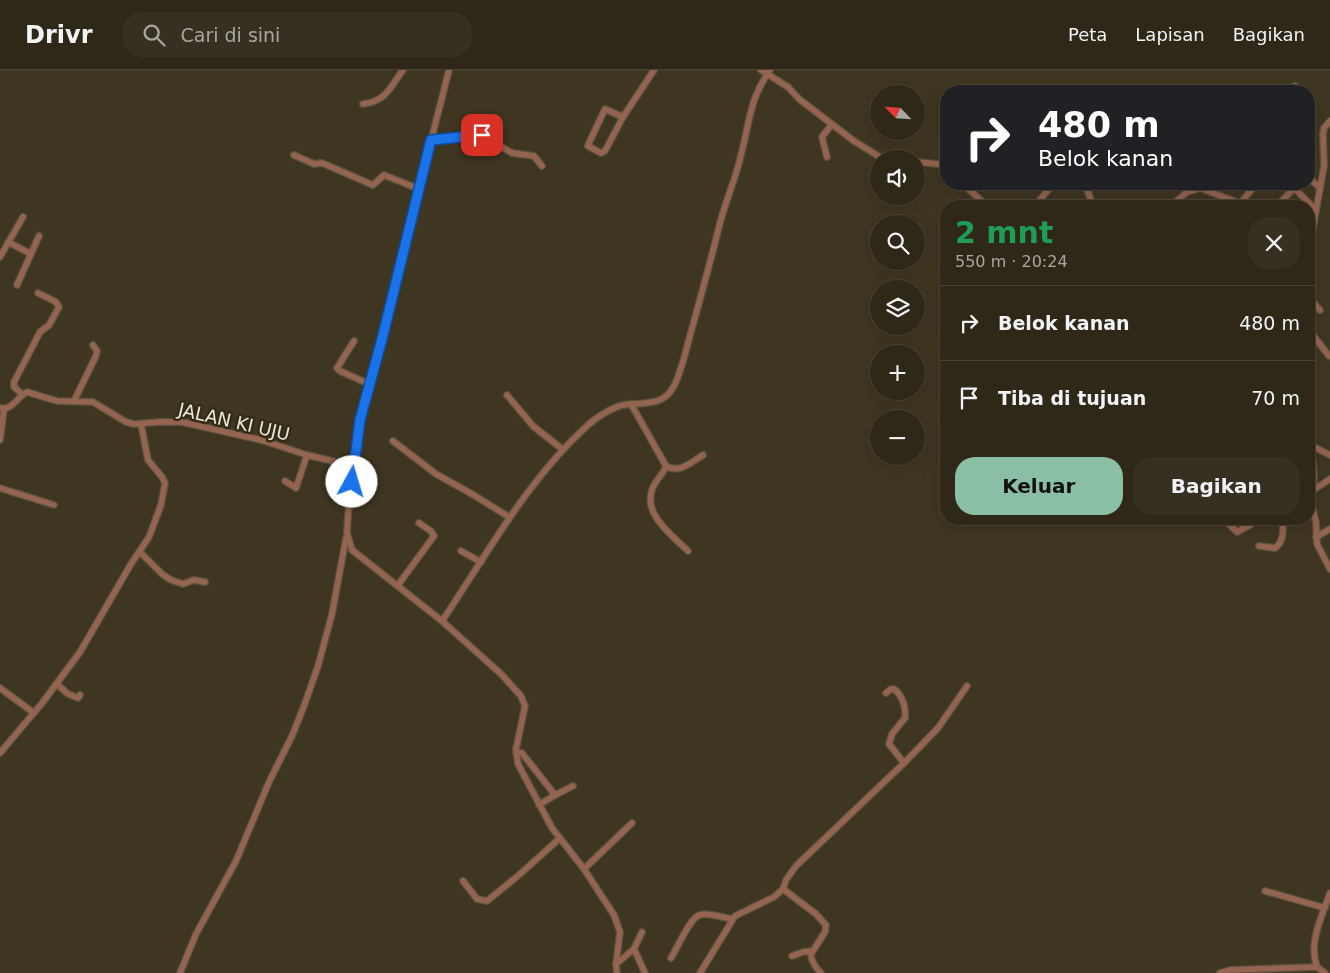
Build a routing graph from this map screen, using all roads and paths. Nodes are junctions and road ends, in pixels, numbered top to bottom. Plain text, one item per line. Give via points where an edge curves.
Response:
1 (403, 70) edge
2 (448, 70) edge
3 (654, 70) edge
4 (761, 70) edge
5 (769, 72) edge
6 (364, 104) dead end
7 (624, 117) junction
8 (1330, 121) edge
9 (832, 124) junction
10 (431, 140) junction
11 (870, 151) edge
12 (294, 155) dead end
13 (827, 157) dead end
14 (925, 163) edge
15 (940, 164) edge
16 (542, 166) dead end
17 (1315, 183) edge
18 (1320, 188) junction
19 (419, 189) junction
20 (970, 190) edge
21 (1048, 190) edge
22 (1192, 190) edge
23 (1205, 190) edge
24 (1292, 190) edge
25 (1299, 190) edge
26 (1229, 199) edge
27 (980, 200) edge
28 (1040, 200) edge
29 (1178, 200) edge
30 (1283, 200) edge
31 (1308, 200) edge
32 (1316, 210) joint
33 (1315, 214) edge
34 (23, 217) dead end
35 (39, 236) dead end
36 (8, 242) junction
37 (31, 254) junction
38 (0, 256) edge
39 (16, 285) dead end
40 (38, 293) dead end
41 (1315, 305) edge
42 (1320, 310) dead end
43 (1315, 338) edge
44 (354, 341) dead end
45 (93, 346) dead end
46 (1329, 356) edge
47 (369, 384) junction
48 (22, 394) junction
49 (507, 395) dead end
50 (74, 401) junction
51 (631, 404) junction
52 (2, 408) edge
53 (141, 424) junction
54 (0, 440) edge
55 (393, 441) dead end
56 (1315, 446) edge
57 (562, 449) junction
58 (703, 454) dead end
59 (1330, 454) edge
60 (306, 455) junction
61 (353, 466) junction
62 (666, 466) junction
63 (1330, 479) edge
64 (285, 481) dead end
65 (0, 488) edge
66 (1315, 489) edge
67 (54, 504) dead end
68 (509, 517) junction
69 (1315, 518) edge
70 (418, 522) dead end
71 (1230, 525) edge
72 (1250, 525) dead end
73 (1282, 525) edge
74 (1330, 529) edge
75 (347, 533) junction
76 (1316, 537) junction
77 (1259, 546) dead end
78 (460, 551) dead end
79 (688, 551) dead end
80 (140, 552) junction
81 (480, 562) junction
82 (1330, 569) edge
83 (205, 582) dead end
84 (398, 585) junction
85 (442, 621) junction
86 (57, 684) junction
87 (967, 686) dead end
88 (0, 688) edge
89 (886, 693) dead end
90 (80, 695) dead end
91 (34, 713) junction
92 (516, 752) junction
93 (0, 754) edge
94 (904, 763) junction
95 (573, 786) dead end
96 (555, 794) junction
97 (539, 805) junction
98 (632, 823) dead end
99 (559, 839) junction
100 (584, 869) junction
101 (463, 881) dead end
102 (783, 889) junction
103 (1265, 892) dead end
104 (1330, 894) edge
105 (1325, 908) junction
106 (732, 919) junction
107 (642, 932) dead end
108 (634, 949) junction
109 (813, 951) junction
110 (792, 956) dead end
111 (671, 958) dead end
112 (616, 964) junction
113 (1317, 967) junction
114 (180, 973) edge
115 (617, 973) edge
116 (645, 973) edge
117 (700, 973) edge
118 (821, 973) edge
119 (1220, 973) edge
120 (1325, 973) edge

1 - 6 street via 379,101
2 - 10 street
3 - 7 street
4 - 5 street
5 - 9 street
5 - 51 street via 752,105 742,154 720,222 680,373 669,393 651,404
7 - 7 street via 605,109 588,146 603,153
8 - 18 street via 1323,134 1324,166
9 - 11 street
9 - 13 street via 822,137
10 - 16 street via 482,135 512,153 534,156
10 - 19 street
12 - 19 street via 373,185 384,175
14 - 15 street
17 - 18 street
18 - 32 street
19 - 47 street
20 - 27 street
21 - 28 street
22 - 29 street
23 - 26 street
24 - 30 street
25 - 31 street
32 - 33 street
34 - 36 street
35 - 37 street
36 - 37 street
36 - 38 street
37 - 39 street
40 - 48 street via 59,307 40,332 14,382 14,387
41 - 42 street
43 - 46 street
44 - 47 street via 338,368
45 - 50 street via 97,352
47 - 61 street
48 - 50 street, JALAN KI UJU via 32,392 49,399
48 - 52 street via 10,407
49 - 57 street via 534,426
50 - 53 street, JALAN KI UJU via 93,402 126,422
51 - 57 street via 597,417
51 - 62 street
52 - 54 street
53 - 60 street, JALAN KI UJU via 182,422 262,440
53 - 80 street via 148,460 165,483 161,505
55 - 68 street via 436,474
56 - 59 street
57 - 68 street
58 - 62 street via 679,469
60 - 61 street, JALAN KI UJU
60 - 64 street via 296,488
61 - 75 street
62 - 79 street via 652,487 651,509 665,529
63 - 66 street
65 - 67 street
68 - 81 street
69 - 76 street
70 - 84 street via 434,536
71 - 72 street via 1237,532
73 - 77 street via 1283,533 1275,548
74 - 76 street
75 - 84 street via 352,550
75 - 114 street via 332,614 304,706 236,861 196,934
76 - 82 street
78 - 81 street
80 - 83 street via 170,580 183,584 194,580
80 - 86 street
81 - 85 street
84 - 85 street
85 - 92 street via 522,696 524,713
86 - 90 street via 72,696 78,698
86 - 91 street
87 - 94 street via 938,728
88 - 91 street
89 - 94 street via 891,689 897,691 904,704 904,718 889,744
91 - 93 street
92 - 96 street via 522,753
92 - 97 street via 519,768
94 - 102 street via 796,866
95 - 96 street
96 - 97 street
97 - 99 street
98 - 100 street
99 - 100 street
99 - 101 street via 487,901 477,899
100 - 112 street via 619,927
102 - 106 street
102 - 109 street via 826,925
103 - 105 street
104 - 105 street
105 - 113 street via 1315,939
106 - 111 street via 697,916
106 - 117 street
107 - 108 street
108 - 112 street
108 - 116 street
109 - 110 street
109 - 118 street via 811,958
112 - 115 street
113 - 119 street
113 - 120 street

